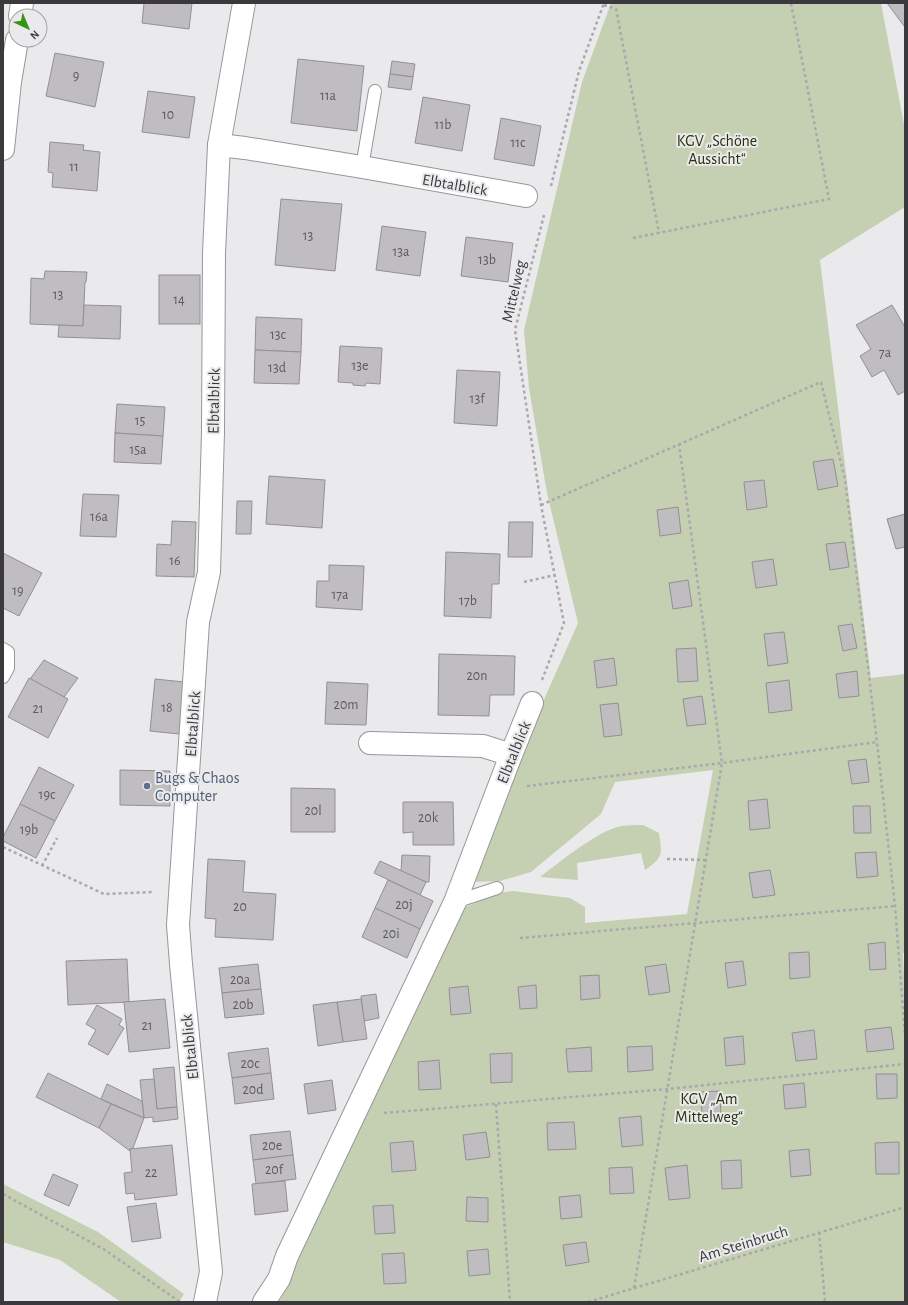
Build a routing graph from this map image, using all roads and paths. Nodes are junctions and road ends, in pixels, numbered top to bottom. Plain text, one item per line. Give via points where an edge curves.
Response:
1 (244, 3) edge
2 (791, 3) edge
3 (604, 4) edge
4 (16, 48) edge
5 (375, 91) dead end
6 (219, 145) junction
7 (3, 149) edge
8 (362, 167) junction
9 (550, 187) dead end
10 (526, 196) dead end
11 (545, 210) dead end
12 (659, 233) junction
13 (633, 238) dead end
14 (679, 444) junction
15 (541, 505) junction
16 (554, 575) junction
17 (524, 582) dead end
18 (3, 649) edge
19 (550, 660) dead end
20 (3, 677) edge
21 (532, 703) dead end
22 (877, 742) junction
23 (370, 743) dead end
24 (511, 755) junction
25 (722, 763) junction
26 (499, 787) junction
27 (57, 838) dead end
28 (3, 847) edge
29 (667, 859) dead end
30 (706, 860) junction
31 (42, 866) junction
32 (497, 888) dead end
33 (181, 891) junction
34 (455, 902) junction
35 (895, 906) junction
36 (695, 923) junction
37 (520, 938) dead end
38 (905, 1036) edge
39 (905, 1064) edge
40 (668, 1089) junction
41 (496, 1104) junction
42 (355, 1112) junction
43 (3, 1194) edge
44 (905, 1207) edge
45 (819, 1232) junction
46 (634, 1288) junction
47 (180, 1302) edge
48 (205, 1302) edge
49 (264, 1302) edge
50 (510, 1302) edge
51 (588, 1302) edge
52 (825, 1302) edge

1 - 6 street, Elbtalblick
2 - 12 path via 829,199
3 - 9 path via 579,70
3 - 12 path via 616,9
4 - 7 street
5 - 8 lane
6 - 8 street, Elbtalblick
6 - 33 street, Elbtalblick via 214,253 209,572 198,622
8 - 10 street, Elbtalblick
11 - 15 path, Mittelweg via 515,330
12 - 13 path
14 - 15 path
14 - 22 path via 822,382 844,479
14 - 25 path
15 - 16 path, Mittelweg
16 - 17 path
16 - 19 path, Mittelweg via 564,623
18 - 20 lane via 8,652 8,668
21 - 24 street, Elbtalblick
22 - 25 path
22 - 35 path
23 - 24 street via 483,746
24 - 26 street, Elbtalblick
25 - 26 path
25 - 30 path
26 - 34 street, Elbtalblick
27 - 31 path
28 - 31 path
29 - 30 path
30 - 36 path
31 - 33 path via 104,894
32 - 34 lane
33 - 48 street, Elbtalblick via 178,925 181,964 211,1272
34 - 42 street, Elbtalblick
35 - 36 path
35 - 38 path
36 - 37 path
36 - 40 path
39 - 40 path
40 - 41 path
40 - 46 path
41 - 42 path via 364,1115
41 - 50 path
42 - 49 street, Elbtalblick via 287,1256 279,1279
43 - 47 path via 105,1250
44 - 45 path, Am Steinbruch
45 - 46 path, Am Steinbruch
45 - 52 path
46 - 51 path, Am Steinbruch

